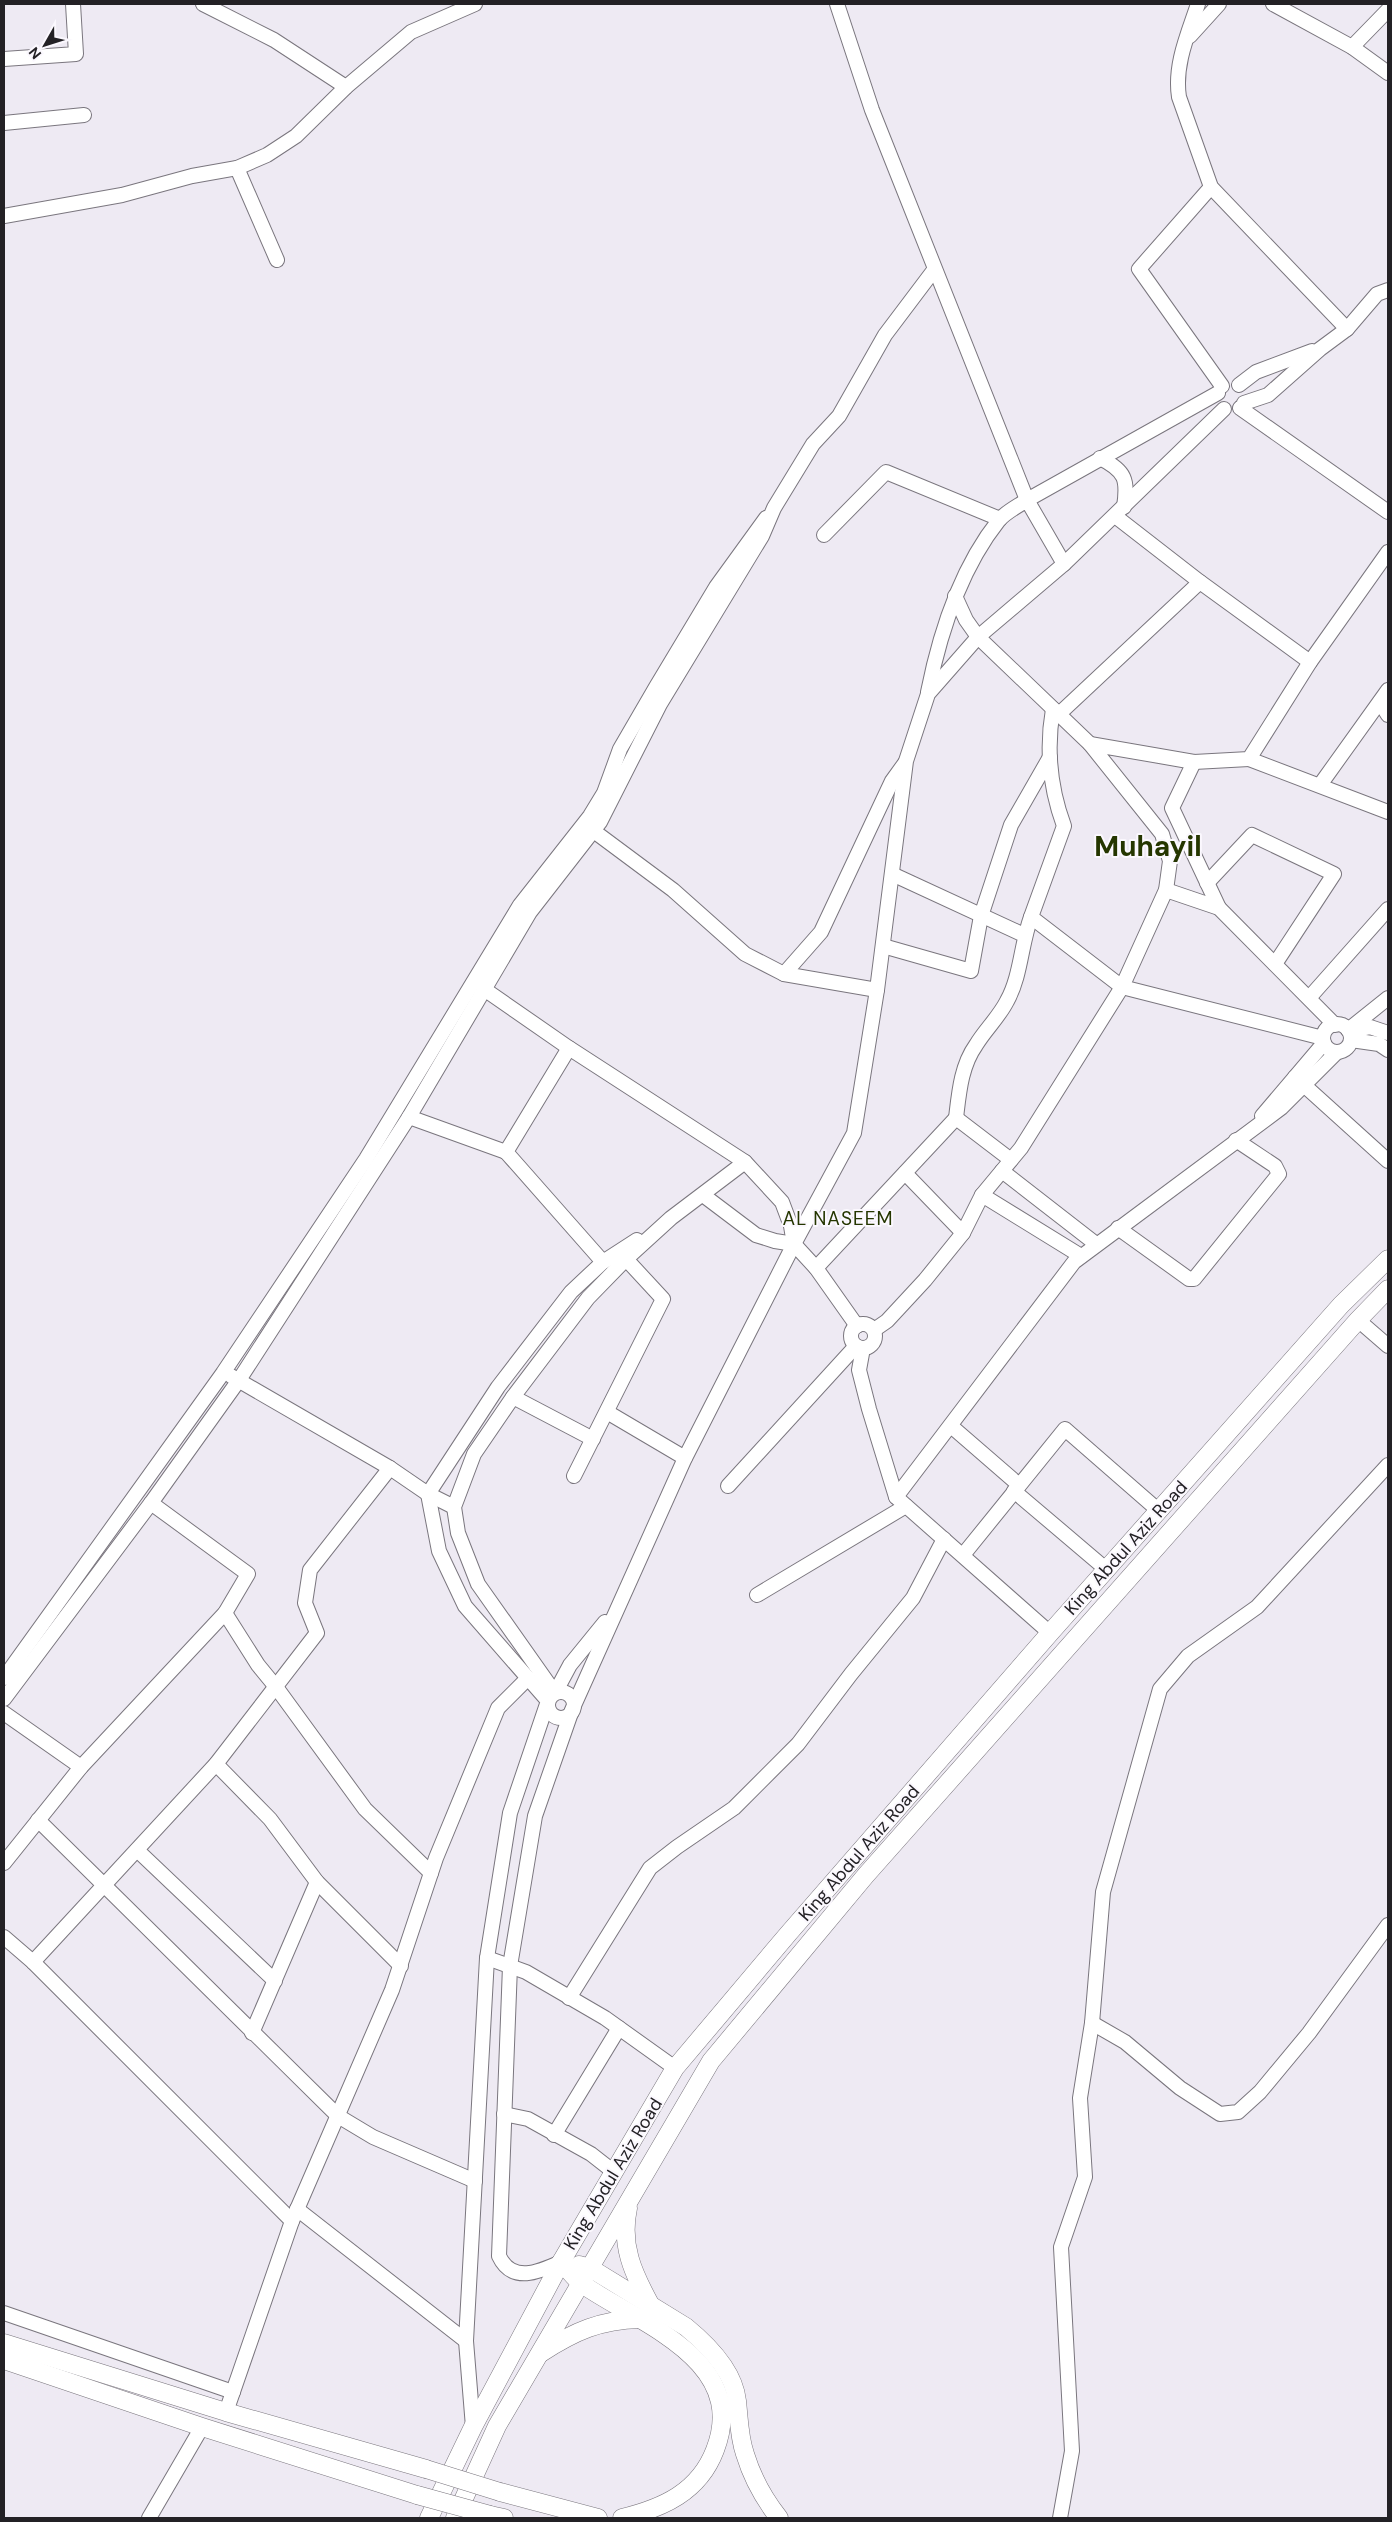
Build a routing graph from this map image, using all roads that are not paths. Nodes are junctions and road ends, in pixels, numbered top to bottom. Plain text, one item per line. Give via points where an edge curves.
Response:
1 (73, 4) edge
2 (203, 4) edge
3 (475, 4) edge
4 (837, 4) edge
5 (1198, 4) edge
6 (1219, 4) edge
7 (1273, 4) edge
8 (1388, 10) edge
9 (1186, 41) junction
10 (1352, 46) junction
11 (4, 59) edge
12 (1388, 73) edge
13 (346, 87) junction
14 (84, 115) dead end
15 (4, 123) edge
16 (237, 168) junction
17 (1211, 187) junction
18 (4, 216) edge
19 (277, 260) dead end
20 (934, 270) junction
21 (1388, 290) edge
22 (1347, 329) junction
23 (1320, 348) junction
24 (1239, 385) junction
25 (1220, 390) junction
26 (1242, 405) junction
27 (1224, 408) junction
28 (1100, 458) junction
29 (1027, 500) junction
30 (1119, 512) junction
31 (1388, 512) edge
32 (1000, 519) junction
33 (824, 535) dead end
34 (1388, 552) edge
35 (1064, 564) junction
36 (1200, 582) junction
37 (955, 596) junction
38 (978, 637) junction
39 (1310, 662) junction
40 (1388, 690) edge
41 (928, 694) junction
42 (1380, 702) junction
43 (1056, 712) junction
44 (1388, 715) edge
45 (1090, 744) junction
46 (1050, 757) junction
47 (1249, 759) junction
48 (906, 761) junction
49 (1194, 762) junction
50 (1320, 785) junction
51 (1388, 812) edge
52 (588, 827) junction
53 (892, 874) junction
54 (1207, 883) junction
55 (1166, 890) junction
56 (1218, 908) junction
57 (1388, 909) edge
58 (981, 916) junction
59 (1031, 917) junction
60 (1024, 936) junction
61 (883, 946) junction
62 (1275, 964) junction
63 (784, 974) junction
64 (1122, 987) junction
65 (484, 989) junction
66 (877, 990) junction
67 (1309, 998) junction
68 (1388, 998) edge
69 (1345, 1032) junction
70 (1388, 1033) edge
71 (1324, 1040) junction
72 (569, 1048) junction
73 (1388, 1050) edge
74 (1337, 1052) junction
75 (1299, 1081) junction
76 (409, 1117) junction
77 (956, 1118) junction
78 (1236, 1140) junction
79 (506, 1152) junction
80 (1011, 1160) junction
81 (745, 1162) junction
82 (1388, 1162) edge
83 (1002, 1171) junction
84 (905, 1174) junction
85 (703, 1195) junction
86 (982, 1195) junction
87 (671, 1218) junction
88 (1118, 1228) junction
89 (963, 1233) junction
90 (794, 1244) junction
91 (1096, 1244) junction
92 (1081, 1256) junction
93 (626, 1259) junction
94 (1388, 1259) edge
95 (603, 1262) junction
96 (816, 1268) junction
97 (1388, 1289) edge
98 (1358, 1320) junction
99 (858, 1326) junction
100 (874, 1330) junction
101 (1388, 1346) edge
102 (860, 1347) junction
103 (224, 1373) junction
104 (239, 1380) junction
105 (513, 1397) junction
106 (607, 1412) junction
107 (951, 1426) junction
108 (593, 1439) junction
109 (685, 1458) junction
110 (1388, 1465) edge
111 (390, 1468) junction
112 (574, 1476) dead end
113 (728, 1486) dead end
114 (1016, 1488) junction
115 (428, 1494) junction
116 (901, 1502) junction
117 (151, 1504) junction
118 (454, 1507) junction
119 (1159, 1511) junction
120 (944, 1539) junction
121 (963, 1555) junction
122 (1107, 1570) junction
123 (757, 1595) dead end
124 (617, 1608) junction
125 (225, 1613) junction
126 (1050, 1633) junction
127 (4, 1678) edge
128 (528, 1678) junction
129 (276, 1686) junction
130 (552, 1697) junction
131 (4, 1699) edge
132 (572, 1710) junction
133 (4, 1713) edge
134 (216, 1764) junction
135 (81, 1767) junction
136 (38, 1820) junction
137 (137, 1850) junction
138 (4, 1863) edge
139 (431, 1873) junction
140 (317, 1882) junction
141 (104, 1886) junction
142 (1388, 1925) edge
143 (4, 1937) edge
144 (487, 1958) junction
145 (33, 1962) junction
146 (401, 1966) junction
147 (510, 1966) junction
148 (275, 1981) junction
149 (569, 1998) junction
150 (1092, 2022) junction
151 (620, 2028) junction
152 (252, 2033) junction
153 (675, 2068) junction
154 (504, 2114) junction
155 (338, 2116) junction
156 (554, 2135) junction
157 (614, 2172) junction
158 (475, 2181) junction
159 (631, 2196) junction
160 (294, 2215) junction
161 (561, 2262) junction
162 (585, 2275) junction
163 (4, 2313) edge
164 (646, 2313) junction
165 (466, 2341) junction
166 (4, 2343) edge
167 (539, 2354) junction
168 (4, 2360) edge
169 (233, 2392) junction
170 (226, 2412) junction
171 (473, 2427) junction
172 (202, 2428) junction
173 (497, 2517) edge
174 (150, 2518) edge
175 (429, 2518) edge
176 (455, 2518) edge
177 (598, 2518) edge
178 (622, 2518) edge
179 (779, 2518) edge
180 (1060, 2518) edge

1 - 11 street via 76,54
2 - 13 street via 274,40
3 - 13 street via 410,32
4 - 20 street via 872,110
5 - 9 street
6 - 9 street
7 - 10 street
8 - 10 street
9 - 17 street via 1178,67 1179,97
10 - 12 street
13 - 16 street via 296,136 268,155
14 - 15 street
16 - 18 street via 122,195
16 - 19 street
17 - 22 street
17 - 25 street via 1139,269
20 - 29 street
20 - 52 street via 885,335 838,416 813,444 774,508 762,536
21 - 22 street via 1377,294
22 - 23 street
23 - 24 street via 1256,372
23 - 26 street via 1268,395
24 - 25 street via 1230,383
24 - 26 street via 1245,395
25 - 27 street via 1218,402
25 - 28 street
26 - 27 street via 1232,411
26 - 31 street
27 - 30 street
28 - 29 street
28 - 30 street via 1116,467 1126,482
29 - 32 street
29 - 35 street
30 - 35 street
30 - 36 street
32 - 33 street via 886,472
32 - 37 street
34 - 39 street
35 - 38 street
36 - 39 street
36 - 43 street
37 - 38 street
37 - 41 street
38 - 41 street
38 - 43 street
39 - 47 street
40 - 42 street
41 - 48 street
42 - 44 street
42 - 50 street
43 - 45 street
43 - 46 street via 1048,738
45 - 49 street
45 - 55 street via 1162,834 1170,861
46 - 58 street via 1011,825
46 - 59 street via 1054,801 1064,826
47 - 49 street
47 - 50 street
48 - 53 street
48 - 63 street via 892,781 821,932
49 - 54 street via 1172,808
50 - 51 street
52 - 63 street via 673,890 745,954
52 - 65 street via 530,912
52 - 103 street via 520,904 366,1159
53 - 58 street
53 - 61 street
54 - 56 street
54 - 62 street via 1252,835 1334,874
55 - 56 street
55 - 64 street
56 - 62 street
57 - 67 street
58 - 60 street
58 - 61 street via 971,971
59 - 60 street
59 - 64 street
60 - 77 street via 1007,1001 974,1047 961,1079
61 - 66 street
62 - 67 street
63 - 66 street
64 - 71 street
64 - 80 street
65 - 72 street
65 - 76 street
66 - 90 street via 854,1133
67 - 69 street
68 - 69 street
69 - 70 street via 1370,1027
69 - 71 street via 1326,1029
69 - 73 street
69 - 74 street via 1346,1049
71 - 74 street via 1329,1050
71 - 75 street
72 - 79 street
72 - 81 street
74 - 75 street
75 - 78 street via 1254,1127
75 - 82 street
76 - 79 street
76 - 104 street
77 - 80 street
77 - 84 street
78 - 88 street
78 - 88 street via 1275,1166 1279,1174 1194,1279 1189,1279
79 - 95 street
80 - 83 street
81 - 85 street
81 - 90 street via 782,1202
83 - 86 street
83 - 91 street
84 - 89 street
84 - 96 street
85 - 87 street
85 - 90 street via 756,1235
86 - 89 street
86 - 92 street
87 - 93 street
87 - 95 street
88 - 91 street
89 - 100 street via 925,1280
90 - 96 street
90 - 109 street
91 - 92 street
92 - 107 street
93 - 105 street via 588,1298
93 - 106 street via 663,1299
94 - 119 main road, King Abdul Aziz Road via 1341,1305
95 - 115 street via 571,1292 504,1379
96 - 99 street
97 - 98 main road, King Abdul Aziz Road
98 - 101 street
98 - 159 main road, King Abdul Aziz Road via 873,1868 711,2061
99 - 100 street via 867,1325
99 - 102 street via 852,1337
100 - 102 street via 874,1342 869,1347
102 - 113 street
102 - 116 street via 860,1370 869,1409
103 - 104 street
103 - 127 street
104 - 111 street
104 - 117 street
105 - 108 street
105 - 118 street via 474,1454
106 - 108 street
106 - 109 street
107 - 114 street
107 - 116 street
108 - 112 street
109 - 124 street
110 - 150 street via 1257,1607 1188,1656 1160,1689 1103,1892
111 - 115 street
111 - 129 street via 310,1570 305,1603 318,1633
114 - 119 street via 1065,1429
114 - 121 street
114 - 122 street
115 - 118 street
115 - 128 street via 439,1551 465,1606
116 - 120 street
116 - 123 street
117 - 125 street via 248,1574
117 - 131 street
118 - 130 street via 458,1533 478,1584
119 - 122 main road, King Abdul Aziz Road
120 - 121 street
120 - 149 street via 913,1598 798,1744 734,1808 650,1868
121 - 126 street
122 - 126 main road, King Abdul Aziz Road
124 - 130 street via 570,1666
124 - 132 street
125 - 129 street via 258,1665
125 - 135 street
126 - 153 main road, King Abdul Aziz Road
128 - 130 street
128 - 139 street via 498,1708
129 - 134 street
129 - 139 street via 366,1809
130 - 132 street via 567,1694 574,1704
130 - 132 street via 548,1708 557,1717 563,1717
130 - 144 street via 510,1813
132 - 147 street via 535,1816
133 - 135 street
134 - 137 street
134 - 140 street via 270,1819
135 - 136 street
136 - 138 street
136 - 141 street
137 - 141 street
137 - 148 street
139 - 146 street
140 - 146 street
140 - 148 street
141 - 145 street
141 - 152 street
142 - 150 street via 1309,2033 1260,2092 1238,2112 1220,2114 1180,2088 1125,2042
143 - 145 street
144 - 147 street
144 - 158 street
145 - 160 street
146 - 155 street
147 - 149 street
147 - 154 street
148 - 152 street
149 - 151 street
150 - 180 street via 1080,2098 1085,2177 1061,2247 1072,2451
151 - 153 street
151 - 156 street
152 - 155 street
153 - 157 main road, King Abdul Aziz Road
154 - 156 street via 528,2119
154 - 161 street via 499,2256 504,2266 515,2273 539,2272
155 - 158 street via 373,2137
155 - 160 street
156 - 157 street via 591,2154
157 - 161 main road, King Abdul Aziz Road
158 - 165 street
159 - 162 main road, King Abdul Aziz Road
159 - 164 main road via 625,2222 625,2244
160 - 165 street
160 - 169 street
161 - 162 main road
161 - 171 main road, King Abdul Aziz Road
162 - 164 main road
162 - 167 main road, King Abdul Aziz Road
163 - 169 street
164 - 167 main road via 583,2329
164 - 178 main road via 700,2362 712,2381 722,2419 709,2466 695,2484 671,2502
164 - 179 main road via 700,2339 728,2373 737,2399 744,2453 754,2477
165 - 171 street
166 - 170 main road
167 - 176 main road, King Abdul Aziz Road via 497,2426
168 - 172 main road
169 - 170 street
170 - 177 main road, bridge
171 - 175 main road, King Abdul Aziz Road
172 - 173 main road, bridge
172 - 174 street

